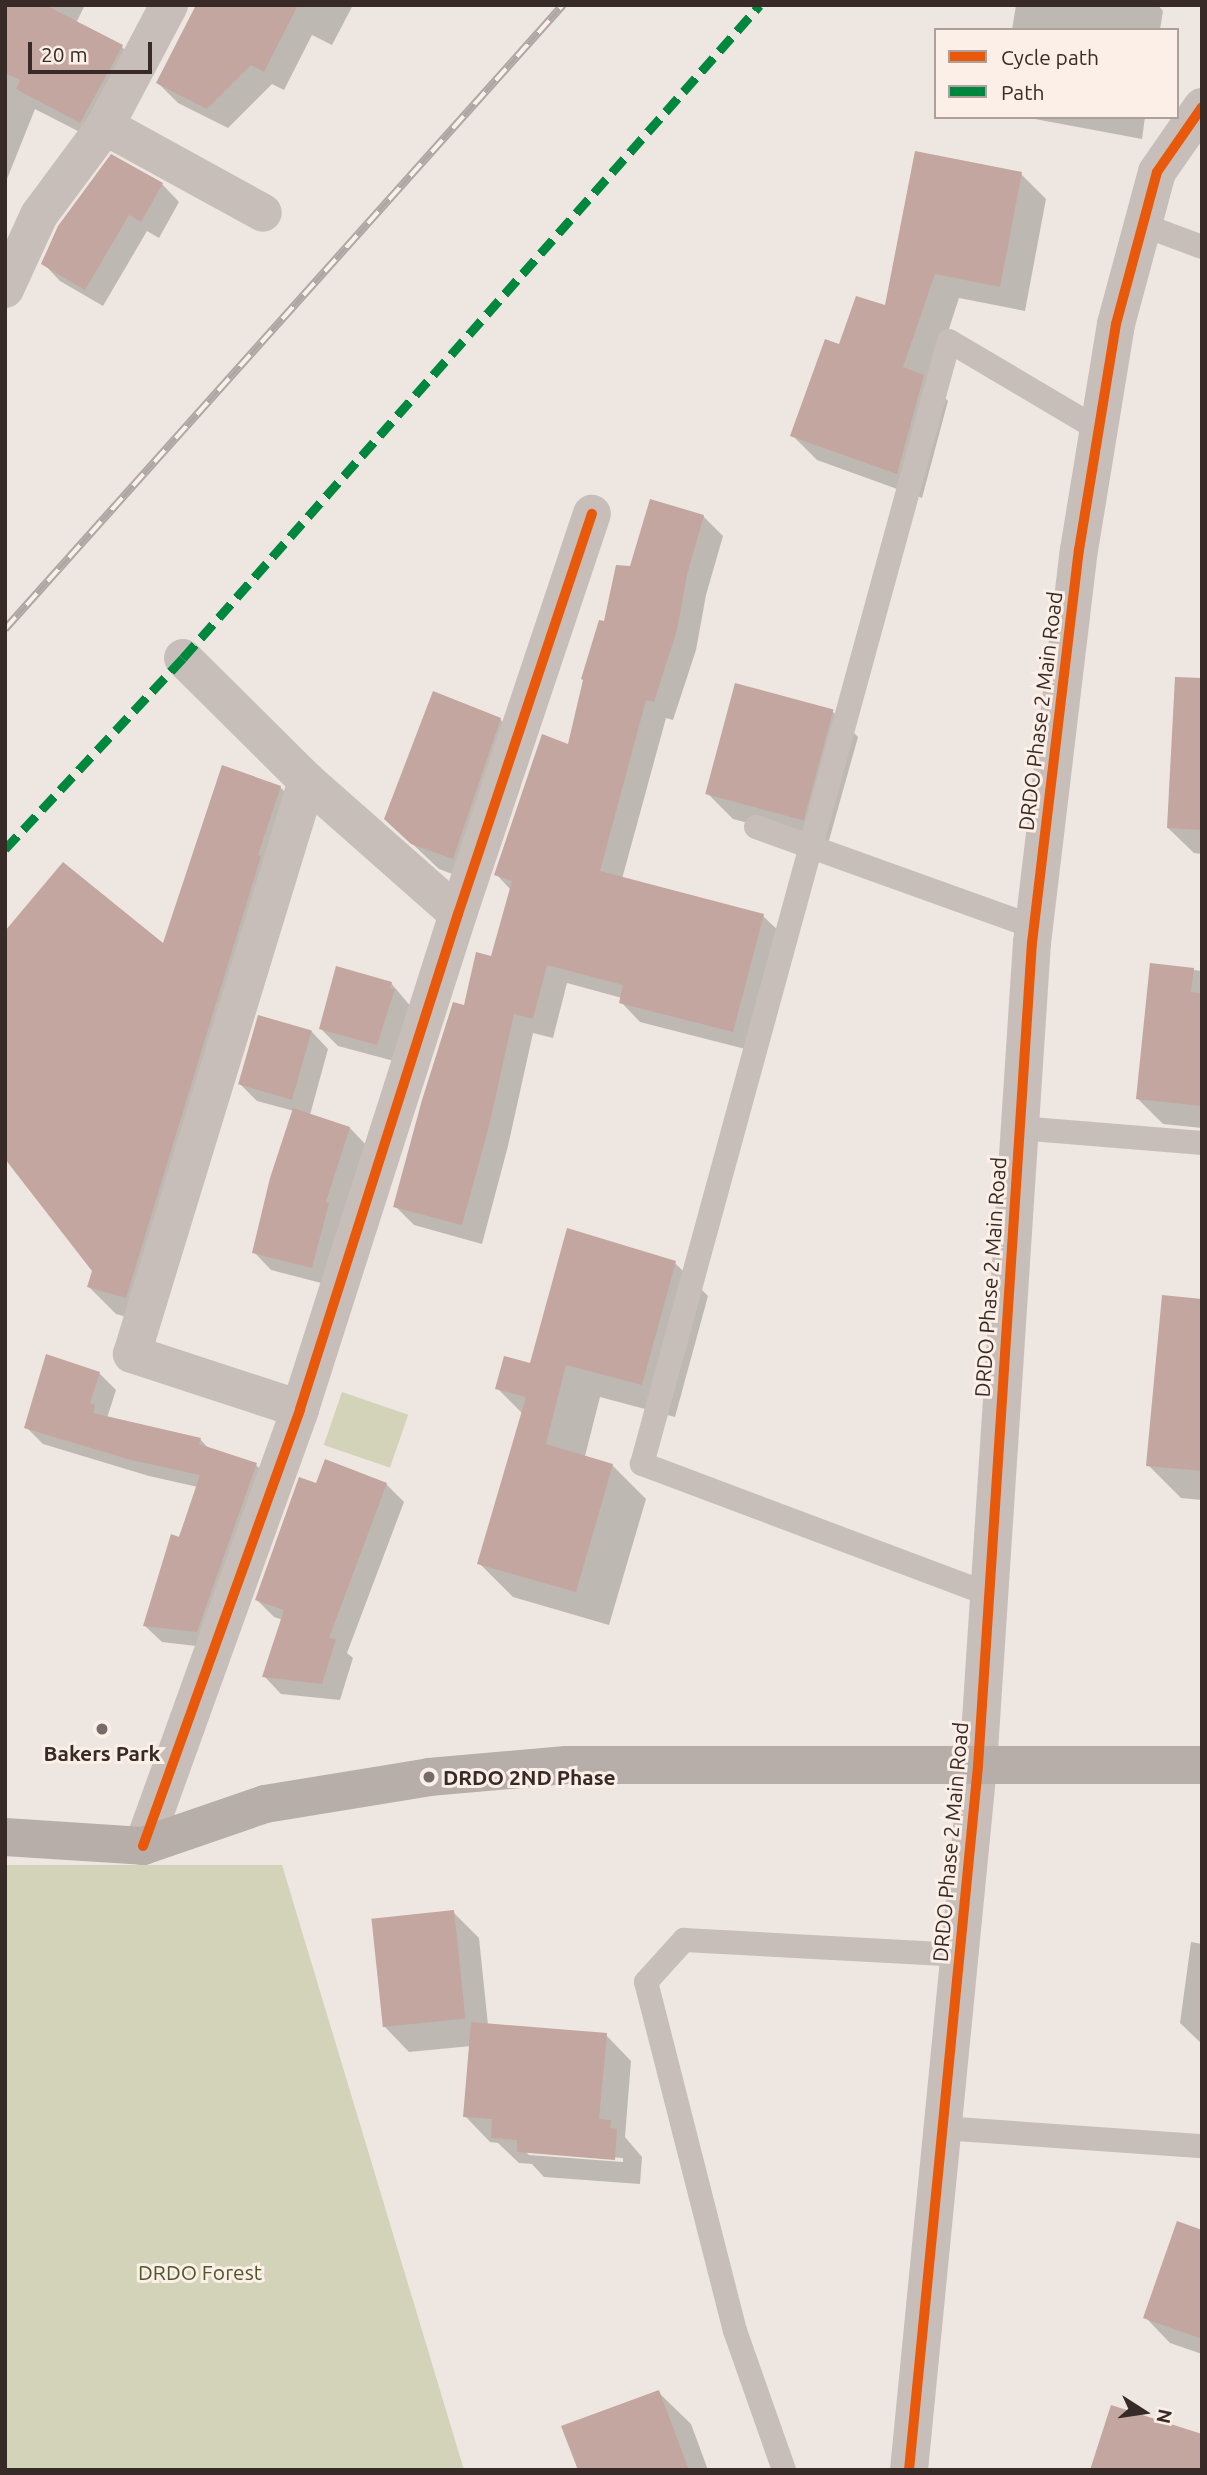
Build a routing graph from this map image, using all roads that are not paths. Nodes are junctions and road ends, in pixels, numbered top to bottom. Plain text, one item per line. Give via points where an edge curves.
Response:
1 (169, 5) edge
2 (1202, 107) edge
3 (106, 127) junction
4 (263, 213) dead end
5 (1143, 225) junction
6 (1202, 247) edge
7 (5, 289) edge
8 (1098, 429) junction
9 (593, 514) dead end
10 (183, 658) dead end
11 (307, 781) junction
12 (756, 827) dead end
13 (811, 847) junction
14 (458, 914) junction
15 (1034, 927) junction
16 (1019, 1128) junction
17 (1202, 1143) edge
18 (300, 1409) junction
19 (989, 1594) junction
20 (1202, 1765) edge
21 (978, 1766) junction
22 (5, 1837) edge
23 (143, 1846) junction
24 (959, 1955) junction
25 (942, 2128) junction
26 (1202, 2146) edge
27 (784, 2470) edge
28 (909, 2470) edge

1 - 3 street
2 - 5 street, DRDO Phase 2 Main Road via 1157,172
3 - 4 street
3 - 7 street via 39,215
5 - 6 lane
5 - 8 street, DRDO Phase 2 Main Road via 1116,324
8 - 13 lane via 949,341
8 - 15 street, DRDO Phase 2 Main Road
9 - 14 street
10 - 11 street
11 - 14 street
11 - 18 street via 132,1354
12 - 13 lane
13 - 15 lane
13 - 19 lane via 642,1464
14 - 18 street
15 - 16 street, DRDO Phase 2 Main Road
16 - 17 lane
16 - 19 street, DRDO Phase 2 Main Road
18 - 23 street
19 - 21 street, DRDO Phase 2 Main Road
20 - 21 street
21 - 23 street via 566,1765 443,1776 265,1804
21 - 24 street, DRDO Phase 2 Main Road
22 - 23 street
24 - 25 street, DRDO Phase 2 Main Road
24 - 27 lane via 684,1940 646,1982 735,2331
25 - 26 lane
25 - 28 street, DRDO Phase 2 Main Road

